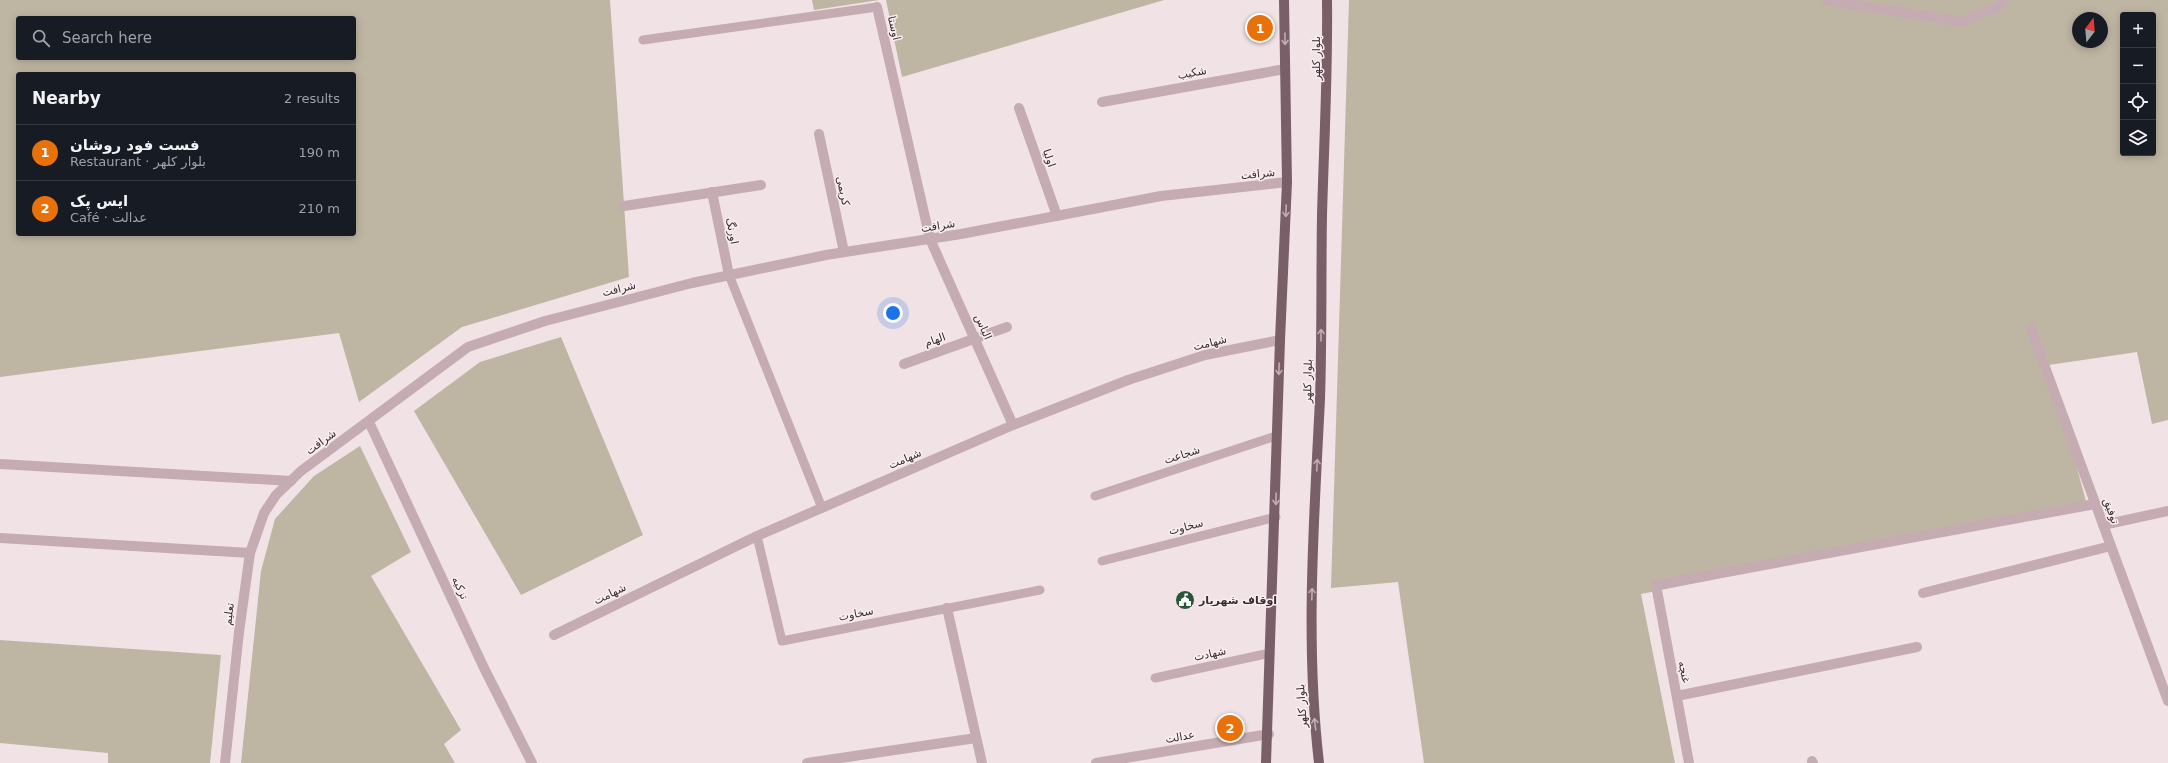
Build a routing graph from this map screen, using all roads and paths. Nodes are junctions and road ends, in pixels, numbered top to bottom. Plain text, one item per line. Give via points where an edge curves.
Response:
1 (1284, 0) edge
2 (1327, 0) edge
3 (1826, 0) edge
4 (2004, 0) edge
5 (877, 7) joint
6 (643, 40) dead end
7 (1285, 69) junction
8 (1102, 102) dead end
9 (1019, 108) dead end
10 (818, 134) dead end
11 (1287, 182) junction
12 (761, 185) dead end
13 (712, 192) junction
14 (624, 206) dead end
15 (1057, 216) junction
16 (930, 239) junction
17 (844, 252) junction
18 (728, 275) junction
19 (1007, 327) dead end
20 (2031, 329) dead end
21 (974, 339) junction
22 (1280, 340) junction
23 (904, 364) dead end
24 (369, 422) junction
25 (1013, 425) junction
26 (1276, 436) junction
27 (0, 464) edge
28 (291, 481) junction
29 (1095, 496) dead end
30 (2095, 504) junction
31 (822, 508) junction
32 (2168, 511) edge
33 (1276, 516) junction
34 (2103, 525) junction
35 (757, 536) junction
36 (0, 538) edge
37 (2111, 546) junction
38 (250, 553) junction
39 (1102, 561) dead end
40 (1040, 590) dead end
41 (1923, 594) dead end
42 (947, 608) junction
43 (554, 635) dead end
44 (1917, 647) dead end
45 (1270, 653) junction
46 (1155, 678) dead end
47 (1677, 696) junction
48 (2168, 701) edge
49 (1269, 734) junction
50 (976, 738) junction
51 (225, 763) edge
52 (532, 763) edge
53 (807, 763) edge
54 (982, 763) edge
55 (1096, 763) edge
56 (1266, 763) edge
57 (1319, 763) edge
58 (1689, 763) edge

1 -> 7 main road
57 -> 2 main road, بلوار کلهر via 1313,708 1310,632 1320,396 1322,214 1328,68
3 - 4 street via 1962,22 1997,7
5 - 6 lane, اوستا
5 - 16 street, اوستا
7 - 8 street, شکیب
7 - 11 main road
9 - 15 street, اولیا
10 - 17 street, کریمی
11 - 15 street, شرافت via 1161,196
11 -> 22 main road
12 - 13 street
13 - 14 street
13 - 18 street, اورنگ
15 - 16 street, شرافت
16 - 17 street, شرافت
16 - 21 street, الیاس
17 - 18 street, شرافت
18 - 24 street, شرافت via 545,321 468,347
18 - 31 lane
19 - 21 street, الهام
20 - 30 street, توفیق
21 - 23 street, الهام
21 - 25 street, الیاس
22 - 25 street, شهامت via 1205,355 1128,380
22 -> 26 main road
24 - 28 street, شرافت
24 - 52 street, تزکیه via 484,668
25 - 31 street, شهامت
26 - 29 lane, شجاعت
26 -> 33 main road
27 - 28 street
28 - 38 street, تعلیم via 276,495 264,514
30 - 34 street, توفیق
30 - 47 street, غنچه via 1656,585
31 - 35 street, شهامت
32 - 34 street
33 - 39 lane, سخاوت
33 - 45 main road
34 - 37 street, توفیق
35 - 42 lane, سخاوت via 782,641
35 - 43 street, شهامت
36 - 38 street
37 - 41 street
37 - 48 street, توفیق
38 - 51 street, تعلیم
40 - 42 lane, سخاوت
42 - 50 street
44 - 47 street
45 - 46 lane, شهادت
45 - 49 main road
47 - 58 street, غنچه
49 - 55 street, عدالت
49 - 56 main road
50 - 53 street
50 - 54 street

